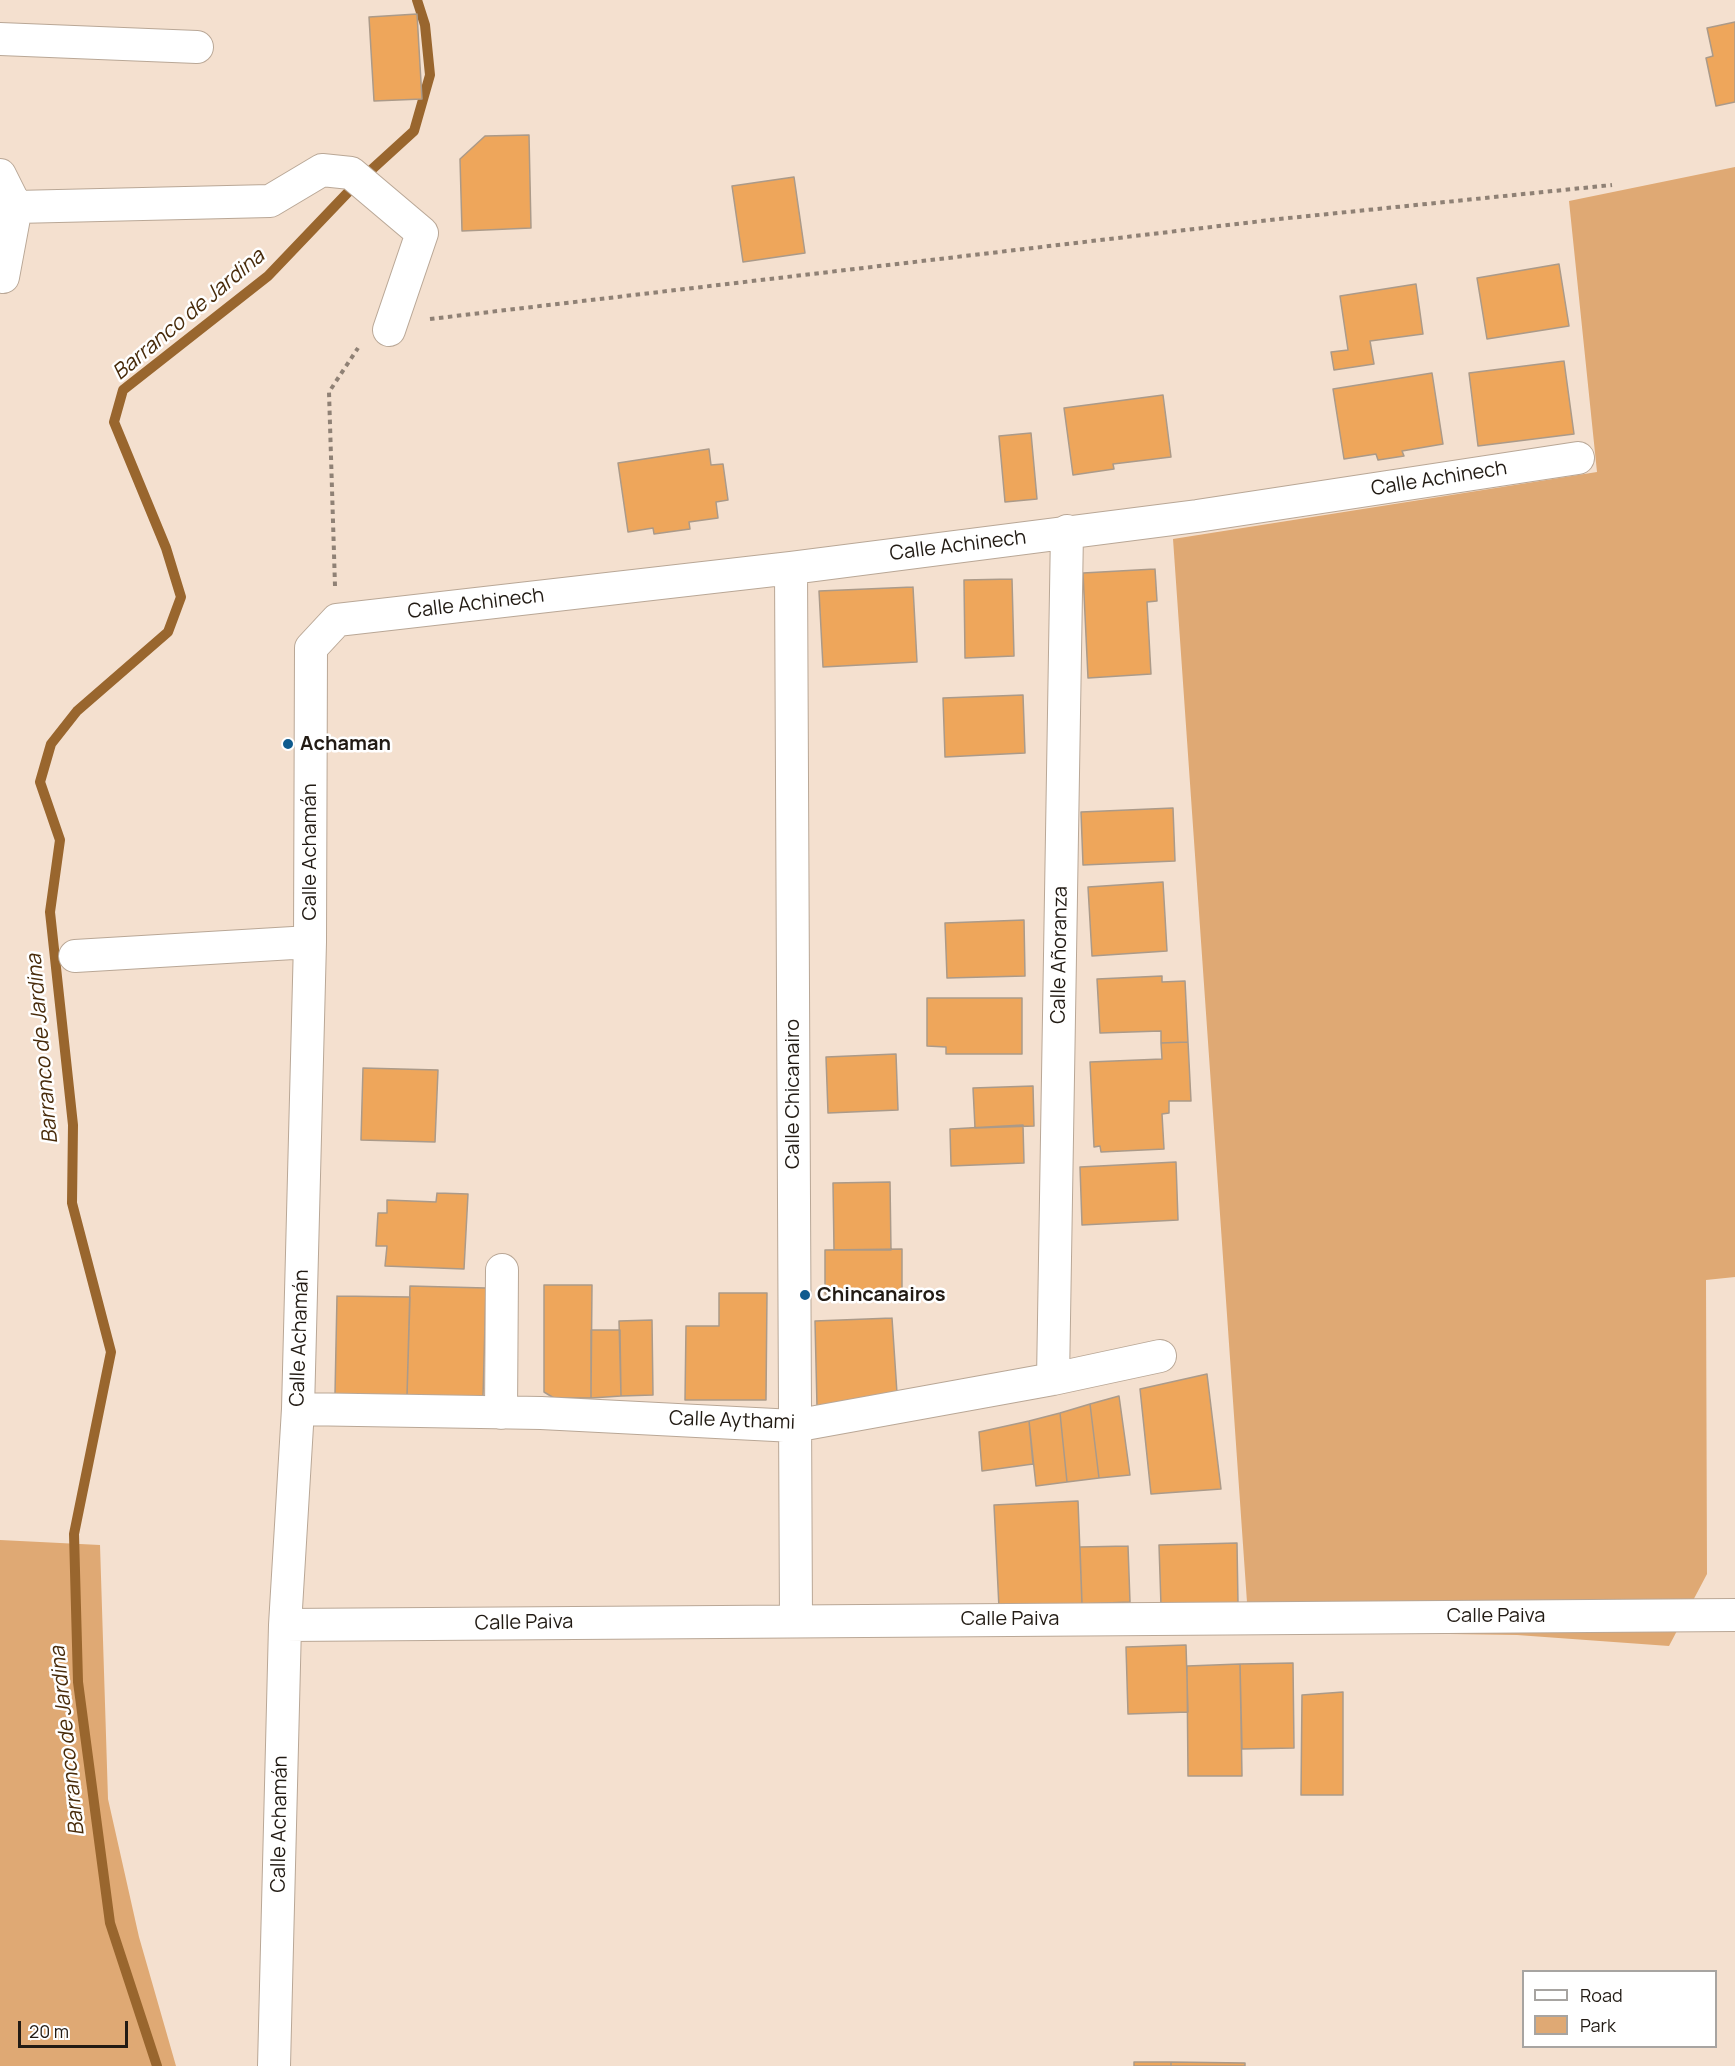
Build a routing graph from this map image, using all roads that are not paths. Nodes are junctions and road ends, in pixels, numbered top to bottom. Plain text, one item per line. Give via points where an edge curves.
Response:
1 (0, 39) edge
2 (197, 47) dead end
3 (0, 176) edge
4 (16, 207) junction
5 (3, 277) dead end
6 (389, 330) road end
7 (1578, 458) dead end
8 (1067, 531) junction
9 (791, 568) junction
10 (337, 620) joint
11 (310, 942) junction
12 (75, 956) dead end
13 (502, 1270) dead end
14 (1161, 1356) dead end
15 (1053, 1379) junction
16 (298, 1409) junction
17 (501, 1413) junction
18 (794, 1426) junction
19 (1735, 1615) edge
20 (796, 1620) junction
21 (285, 1625) junction
22 (274, 2066) edge

1 - 2 street
3 - 4 street
4 - 5 street
4 - 6 street via 270,201 322,170 361,182 422,233
7 - 8 street, Calle Achinech via 1197,516
8 - 9 street, Calle Achinech
8 - 15 street, Calle Añoranza
9 - 10 street, Calle Achinech
9 - 18 street, Calle Chicanairo
10 - 11 street, Calle Achamán via 311,648
11 - 12 street
11 - 16 street, Calle Achamán
13 - 17 street
14 - 15 street, Calle Aythami
15 - 18 street, Calle Aythami
16 - 17 street, Calle Aythami
16 - 21 street, Calle Achamán
17 - 18 street, Calle Aythami
18 - 20 street, Calle Chicanairo
19 - 20 street, Calle Paiva
20 - 21 street, Calle Paiva
21 - 22 street, Calle Achamán

